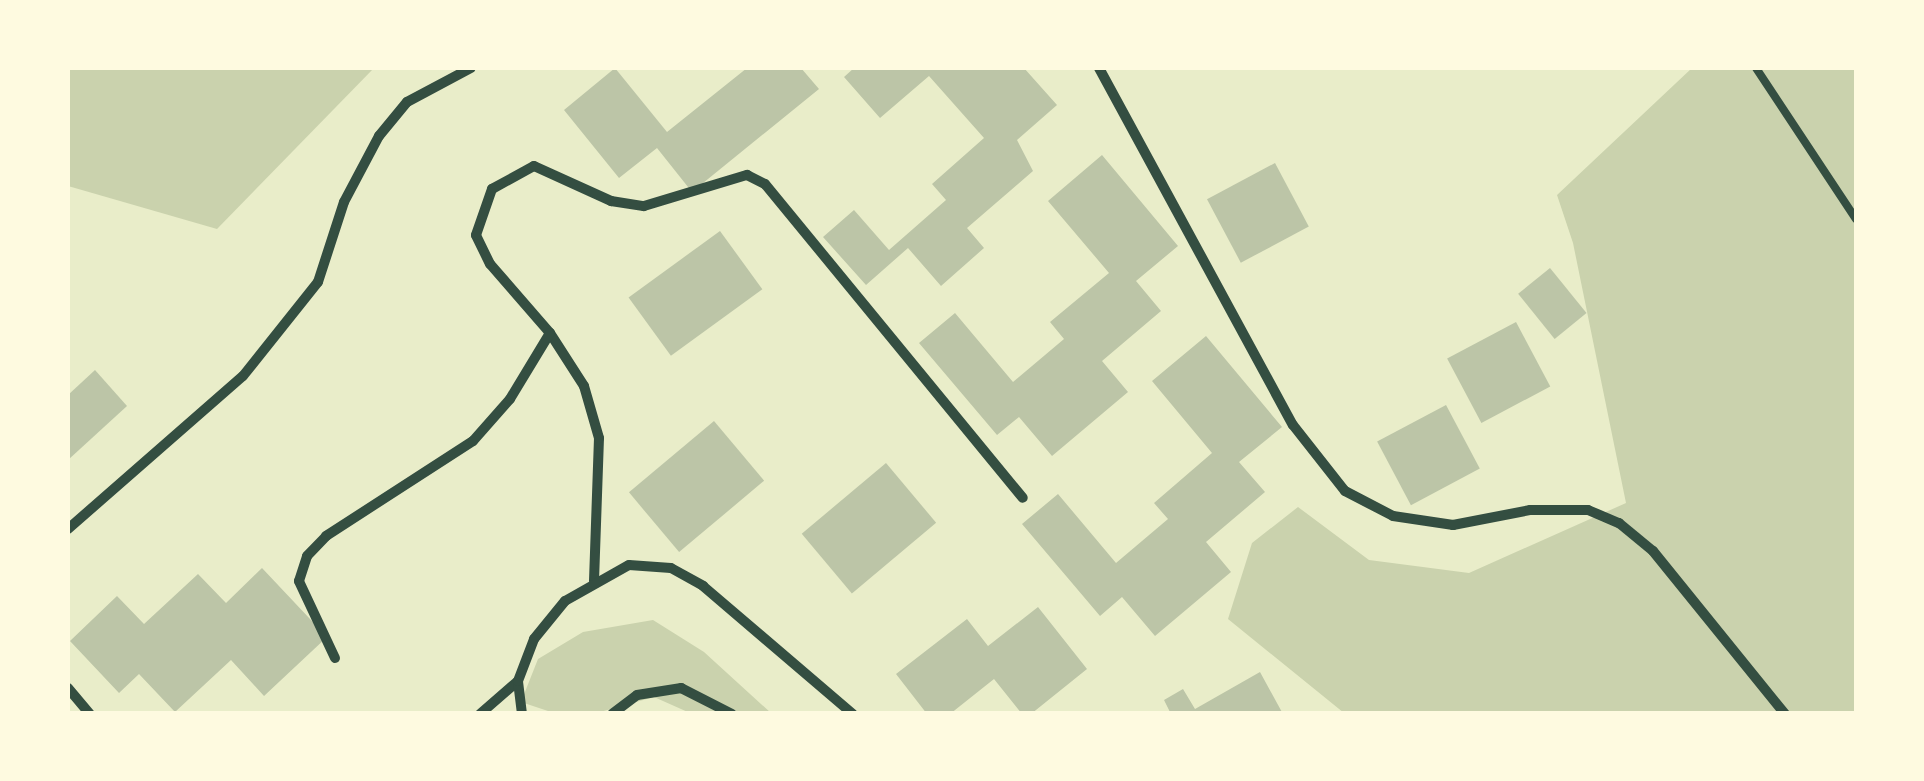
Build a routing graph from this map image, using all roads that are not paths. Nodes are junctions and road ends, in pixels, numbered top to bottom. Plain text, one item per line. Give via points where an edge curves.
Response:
1 (471, 68) edge
2 (1098, 68) edge
3 (1756, 68) edge
4 (1856, 219) edge
5 (550, 333) junction
6 (1023, 498) dead end
7 (68, 529) edge
8 (594, 581) junction
9 (335, 658) dead end
10 (518, 681) junction
11 (68, 688) edge
12 (90, 714) edge
13 (480, 714) edge
14 (522, 714) edge
15 (612, 714) edge
16 (732, 714) edge
17 (853, 714) edge
18 (1786, 714) edge

1 - 7 street via 407,102 379,136 344,202 318,282 243,376
2 - 18 street via 1293,424 1345,490 1393,516 1453,524 1530,510 1588,510 1619,522 1652,551
3 - 4 lane
5 - 6 street via 490,264 476,235 492,189 534,166 610,201 644,206 747,175 764,184
5 - 8 street via 584,386 599,438
5 - 9 street via 510,400 473,441 326,536 307,556 299,581
8 - 10 street via 564,601 534,638
8 - 17 street via 629,565 671,568 760,631
10 - 13 street
10 - 14 street
11 - 12 street
15 - 16 street via 637,695 681,688

